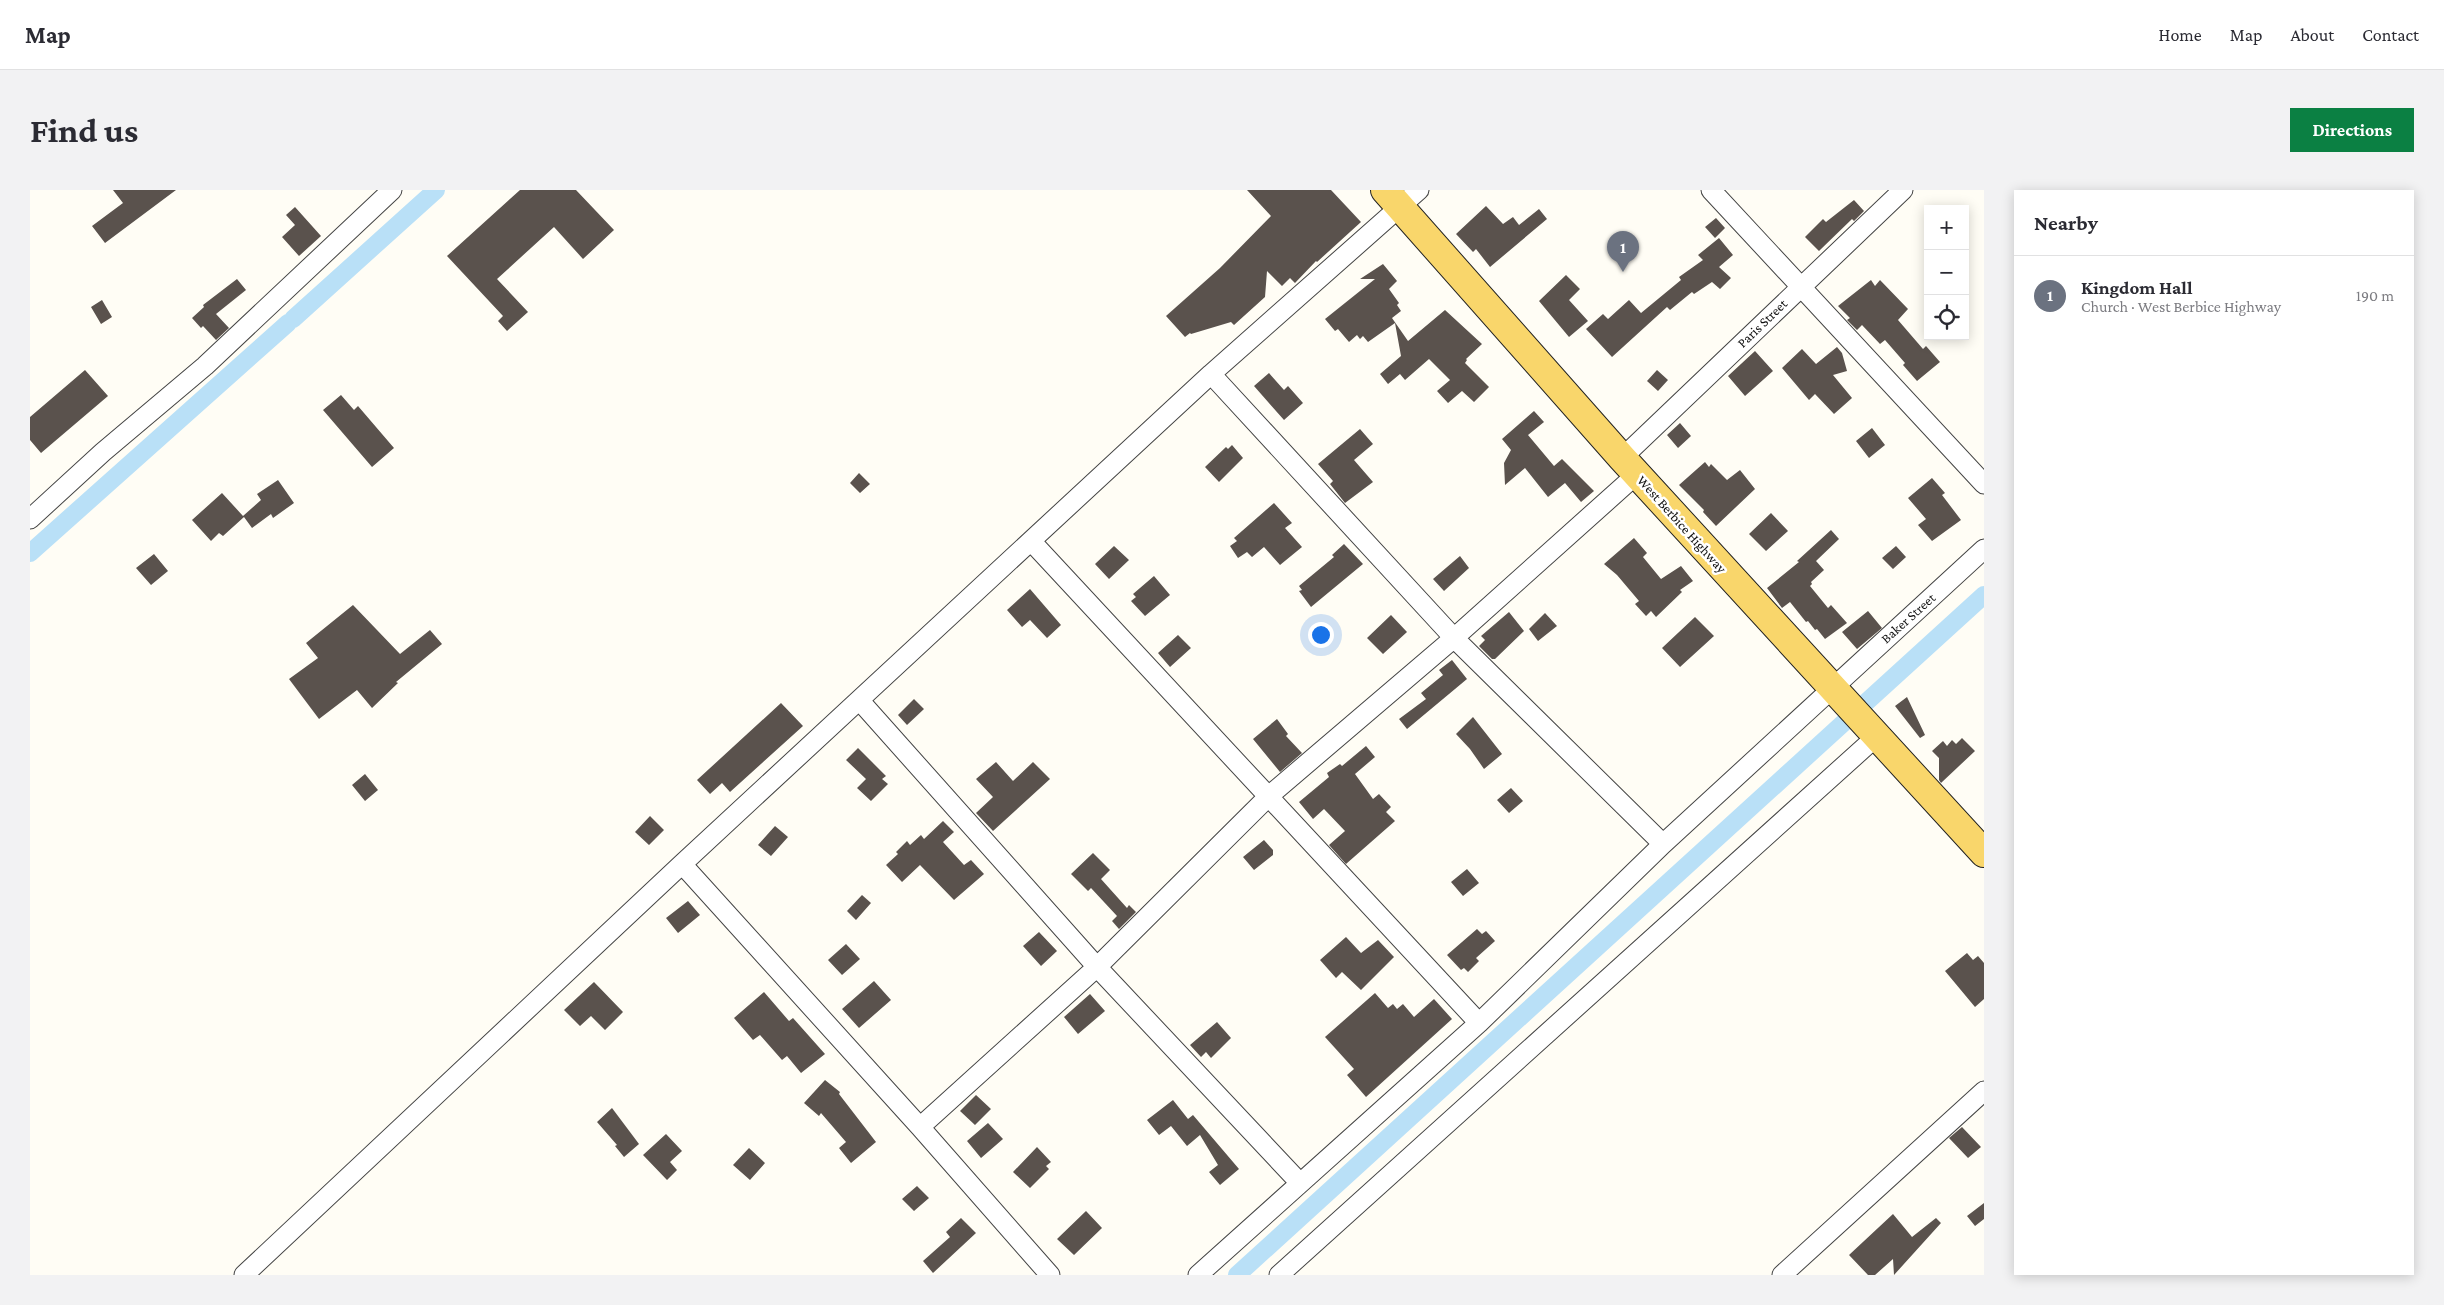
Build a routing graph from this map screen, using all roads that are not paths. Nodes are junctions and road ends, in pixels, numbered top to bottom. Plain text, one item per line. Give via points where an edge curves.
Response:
1 (392, 190) edge
2 (1712, 190) edge
3 (1904, 190) edge
4 (1402, 196) edge
5 (1801, 286) junction
6 (1211, 374) junction
7 (1629, 466) junction
8 (1984, 484) edge
9 (30, 519) edge
10 (1031, 541) junction
11 (1984, 548) edge
12 (1454, 638) junction
13 (1832, 688) junction
14 (860, 701) junction
15 (1877, 736) junction
16 (1270, 796) junction
17 (1663, 844) junction
18 (1984, 852) edge
19 (682, 864) junction
20 (1097, 967) junction
21 (1479, 1023) junction
22 (1984, 1091) edge
23 (920, 1126) junction
24 (1300, 1183) junction
25 (244, 1275) edge
26 (1050, 1275) edge
27 (1198, 1275) edge
28 (1279, 1275) edge
29 (1782, 1275) edge

1 - 9 street via 205,366
2 - 5 street
3 - 5 street, Paris Street
4 - 6 street
4 - 7 main road, West Berbice Highway
5 - 7 street, Paris Street
5 - 8 street
6 - 10 street
6 - 12 street
7 - 12 street, Paris Street
7 - 13 main road, West Berbice Highway
10 - 14 street
10 - 16 street
11 - 13 street, Baker Street
12 - 16 street, Paris Street
12 - 17 street
13 - 15 main road, West Berbice Highway
13 - 17 street, Baker Street
14 - 19 street
14 - 20 street
15 - 18 main road, West Berbice Highway
15 - 28 street
16 - 20 street, Paris Street
16 - 21 street
17 - 21 street, Baker Street
19 - 23 street
19 - 25 street
20 - 23 street, Paris Street
20 - 24 street
21 - 24 street, Baker Street
22 - 29 street
23 - 26 street
24 - 27 street, Baker Street

